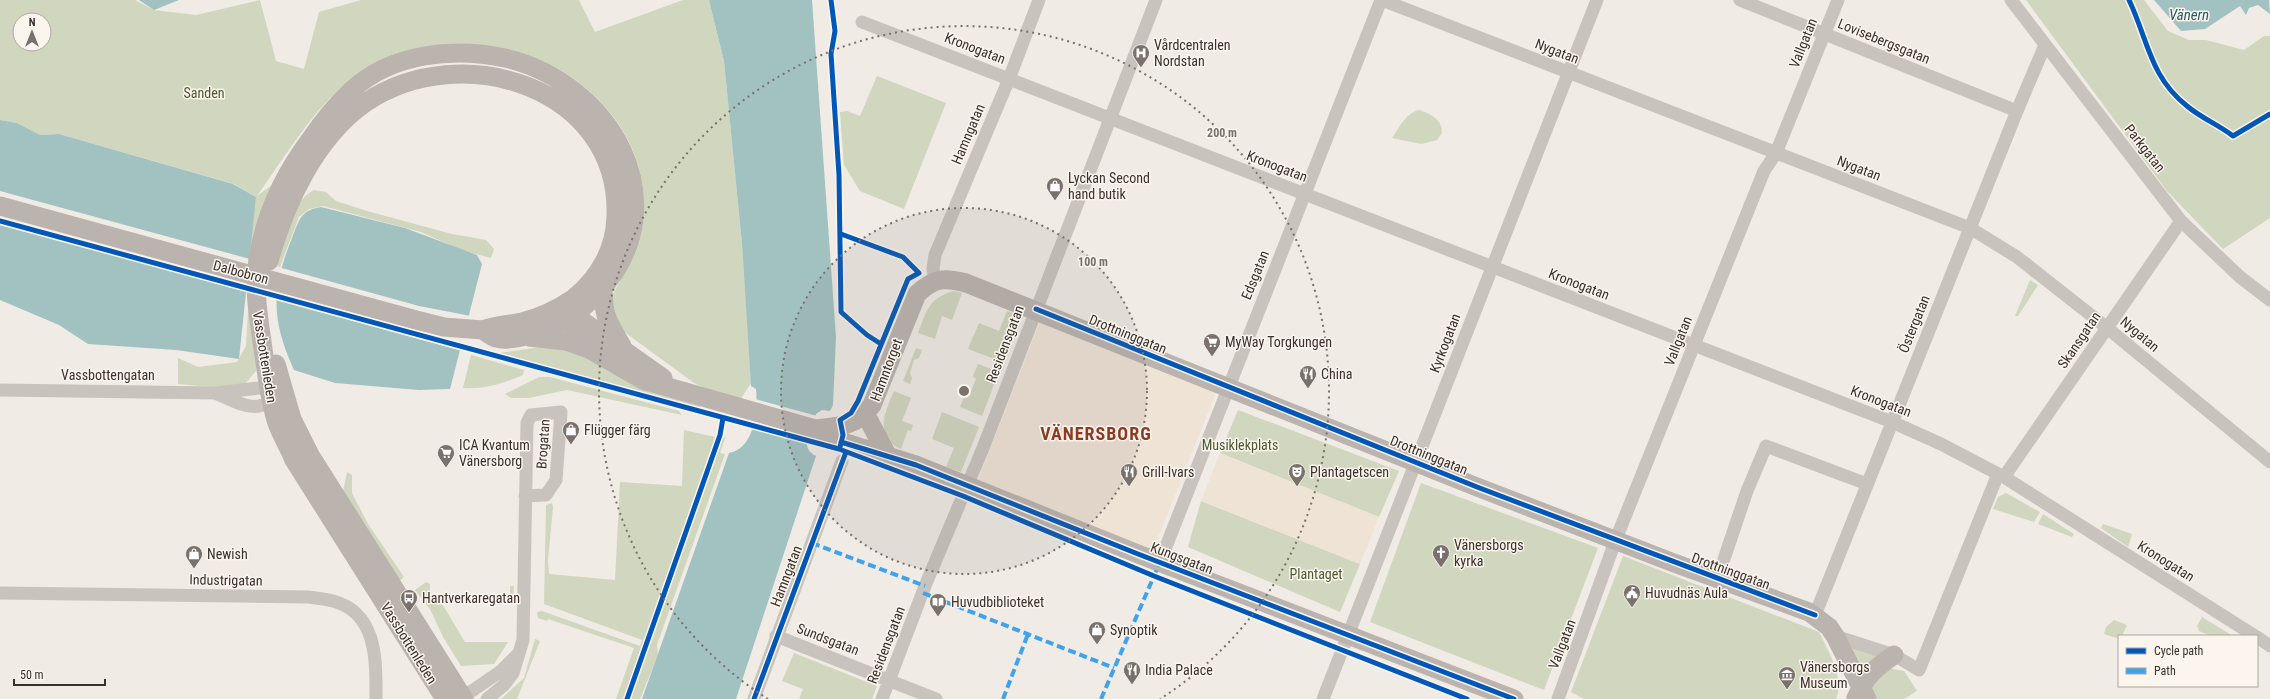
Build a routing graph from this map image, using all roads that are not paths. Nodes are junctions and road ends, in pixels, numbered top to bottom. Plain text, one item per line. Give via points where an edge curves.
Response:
1 (1039, 0) edge
2 (1156, 0) edge
3 (1381, 0) edge
4 (1597, 0) edge
5 (1740, 0) edge
6 (1838, 0) edge
7 (2011, 0) edge
8 (862, 22) dead end
9 (1824, 34) junction
10 (2046, 45) junction
11 (1568, 72) junction
12 (1009, 79) junction
13 (2017, 111) junction
14 (1110, 118) junction
15 (1776, 153) junction
16 (1304, 194) junction
17 (0, 206) edge
18 (2181, 221) junction
19 (1970, 228) junction
20 (1492, 267) junction
21 (935, 281) junction
22 (603, 287) junction
23 (2270, 300) edge
24 (574, 306) junction
25 (1036, 309) junction
26 (2106, 327) junction
27 (483, 330) junction
28 (523, 336) junction
29 (1693, 346) junction
30 (589, 349) junction
31 (626, 353) junction
32 (1228, 388) junction
33 (679, 389) junction
34 (0, 390) edge
35 (215, 393) junction
36 (274, 394) junction
37 (866, 415) junction
38 (1892, 422) junction
39 (815, 429) junction
40 (887, 455) junction
41 (842, 461) dead end
42 (1416, 462) junction
43 (2270, 462) edge
44 (2001, 476) junction
45 (1868, 484) junction
46 (967, 485) junction
47 (525, 496) junction
48 (1616, 539) junction
49 (1724, 559) dead end
50 (1160, 562) junction
51 (0, 593) edge
52 (1815, 615) junction
53 (2253, 635) edge
54 (776, 636) junction
55 (1349, 636) junction
56 (1835, 636) junction
57 (2258, 638) edge
58 (2270, 646) edge
59 (518, 654) junction
60 (1894, 655) junction
61 (890, 679) junction
62 (1861, 695) edge
63 (376, 699) edge
64 (458, 699) edge
65 (488, 699) edge
66 (754, 699) edge
67 (882, 699) edge
68 (936, 699) edge
69 (1323, 699) edge
70 (1514, 699) edge
71 (1558, 699) edge

1 - 12 street, Hamngatan
2 - 14 street, Residensgatan
3 - 11 street, Nygatan
3 - 16 street, Edsgatan
4 - 11 street, Kyrkogatan
5 - 9 street, Lovisebergsgatan
6 - 9 street, Vallgatan
7 - 10 street, Parkgatan
8 - 12 street, Kronogatan
9 - 13 street, Lovisebergsgatan
9 - 15 street, Vallgatan
10 - 13 street, Östergatan
10 - 18 street, Parkgatan
11 - 15 street, Nygatan
11 - 20 street, Kyrkogatan
12 - 14 street, Kronogatan
12 - 21 street, Hamngatan via 935,255
13 - 19 street, Östergatan
14 - 16 street, Kronogatan
14 - 25 street, Residensgatan
15 - 19 street, Nygatan
15 - 29 street, Vallgatan via 1764,171
16 - 20 street, Kronogatan
16 - 32 street, Edsgatan
17 - 27 street, Dalbobron, bridge via 416,320 444,327
18 - 23 street, Parkgatan via 2240,277
18 - 26 street, Skansgatan
19 - 26 street, Nygatan via 2010,252
19 - 38 street, Östergatan
20 - 29 street, Kronogatan
20 - 42 street, Kyrkogatan
21 - 25 street, Drottninggatan via 945,279 966,283
21 - 37 street, Hamntorget via 917,294
22 - 24 street, Vassbottenleden
22 - 31 street via 603,310 606,320
22 - 36 street, Vassbottenleden via 614,274 628,243 634,201 631,174 622,149 600,115 565,84 522,63 470,53 440,54 409,60 382,71 353,90 321,124 293,163 278,192 264,235 256,280 257,303
24 - 27 street via 560,314
24 - 28 street via 561,323
24 - 30 street via 575,332
24 - 31 street
24 - 36 street, Vassbottenleden via 601,268 615,231 614,184 591,134 576,118 543,94 504,78 482,74 442,74 401,84 364,104 334,131 308,170 274,242 266,281 265,302 274,358
25 - 32 street, Drottninggatan
25 - 46 street, Residensgatan
26 - 43 street, Nygatan
26 - 44 street, Skansgatan
27 - 28 street via 498,339
28 - 30 street via 566,342
29 - 38 street, Kronogatan
29 - 48 street, Vallgatan
30 - 33 street via 644,380
31 - 33 street
32 - 42 street, Drottninggatan
32 - 50 street, Edsgatan
33 - 39 street
34 - 35 street, Vassbottengatan
35 - 36 street, Vassbottengatan
35 - 36 street, Vassbottengatan via 254,407 262,407
36 - 64 street, Vassbottenleden via 292,419 310,455
37 - 39 street, Hamntorget via 842,427
37 - 40 street
38 - 44 street, Kronogatan via 1941,444
38 - 45 street, Östergatan
39 - 40 street, Kungsgatan via 824,436
40 - 46 street, Kungsgatan
41 - 54 street, Hamngatan
42 - 48 street, Drottninggatan
42 - 55 street, Kyrkogatan
44 - 53 street, Kronogatan
44 - 60 street, Skansgatan via 1919,670
45 - 49 street via 1766,446 1747,491
45 - 52 street, Östergatan
46 - 50 street, Kungsgatan
46 - 61 street, Residensgatan
47 - 47 street, Brogatan via 546,495 556,480 562,412 531,415 527,423
47 - 59 street, Brogatan via 523,640
48 - 52 street, Drottninggatan
48 - 71 street, Vallgatan
50 - 55 street, Kungsgatan
51 - 63 street, Industrigatan via 308,597 333,601 350,609 371,633 375,652
52 - 56 street, Drottninggatan
54 - 61 street, Sundsgatan
54 - 66 street, Hamngatan
55 - 69 street, Kyrkogatan
55 - 70 street, Kungsgatan
56 - 60 street
56 - 62 street, Drottninggatan
57 - 58 street, Kronogatan
59 - 64 street via 501,671
59 - 65 street, Brogatan via 513,672 504,685
60 - 62 street via 1873,670
61 - 67 street, Residensgatan
61 - 68 street, Sundsgatan

